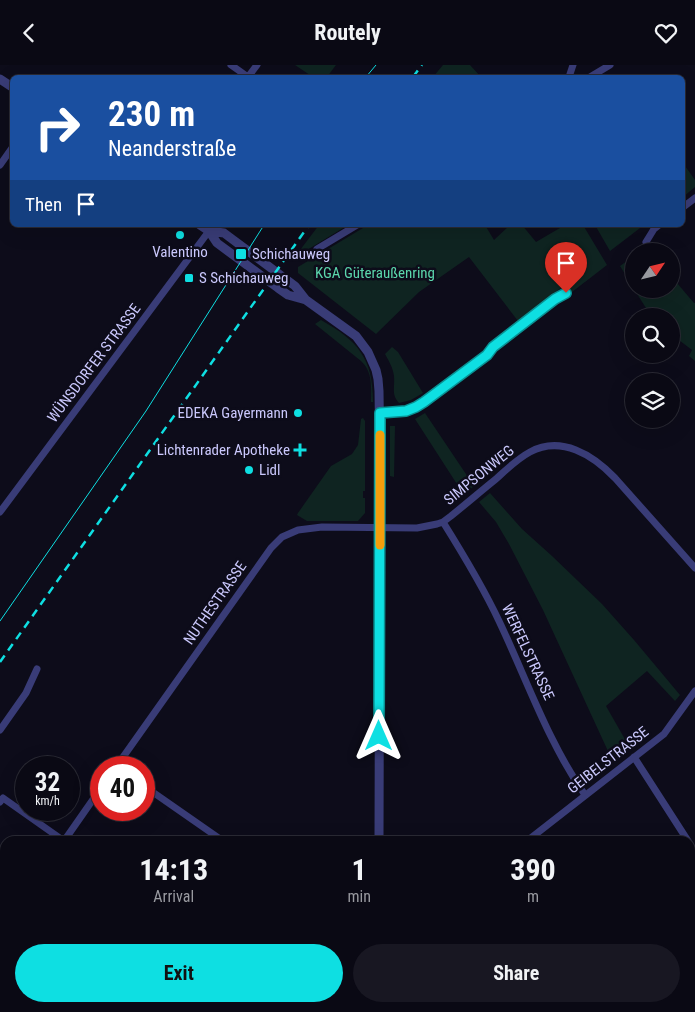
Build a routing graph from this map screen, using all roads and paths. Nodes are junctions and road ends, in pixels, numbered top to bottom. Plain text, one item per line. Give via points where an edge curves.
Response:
1 (231, 65) edge
2 (610, 65) edge
3 (245, 75) edge
4 (593, 75) edge
5 (10, 151) edge
6 (0, 165) edge
7 (695, 198) edge
8 (685, 206) edge
9 (203, 227) edge
10 (355, 227) edge
11 (656, 227) edge
12 (209, 231) junction
13 (646, 243) dead end
14 (317, 249) dead end
15 (566, 293) dead end
16 (380, 413) junction
17 (0, 512) edge
18 (443, 522) junction
19 (380, 528) junction
20 (695, 568) edge
21 (37, 669) dead end
22 (695, 691) edge
23 (0, 730) edge
24 (125, 756) edge
25 (634, 757) junction
26 (155, 794) edge
27 (586, 795) junction
28 (1, 799) edge
29 (90, 804) edge
30 (56, 836) edge
31 (67, 836) edge
32 (216, 836) edge
33 (379, 836) edge
34 (533, 836) edge
35 (685, 836) edge

1 - 3 street
2 - 4 street
5 - 6 street
7 - 8 street
9 - 12 street
10 - 14 street
11 - 13 street
12 - 16 street via 217,243 278,288 306,300 356,336 374,365
12 - 17 street, WÜNSDORFER STRASSE
15 - 16 street via 424,402 406,411
16 - 19 street
18 - 19 street, SIMPSONWEG via 417,528
18 - 20 street, SIMPSONWEG via 529,453 548,446 569,447 582,452 608,471
18 - 27 street, WERFELSTRASSE via 482,587 557,749
19 - 24 street, NUTHESTRASSE via 298,530 270,547
19 - 33 street
21 - 23 street via 26,693
22 - 25 street, GEIBELSTRASSE via 664,733
25 - 27 street, GEIBELSTRASSE
25 - 35 street
26 - 32 street
27 - 34 street, GEIBELSTRASSE
28 - 30 street
29 - 31 street

